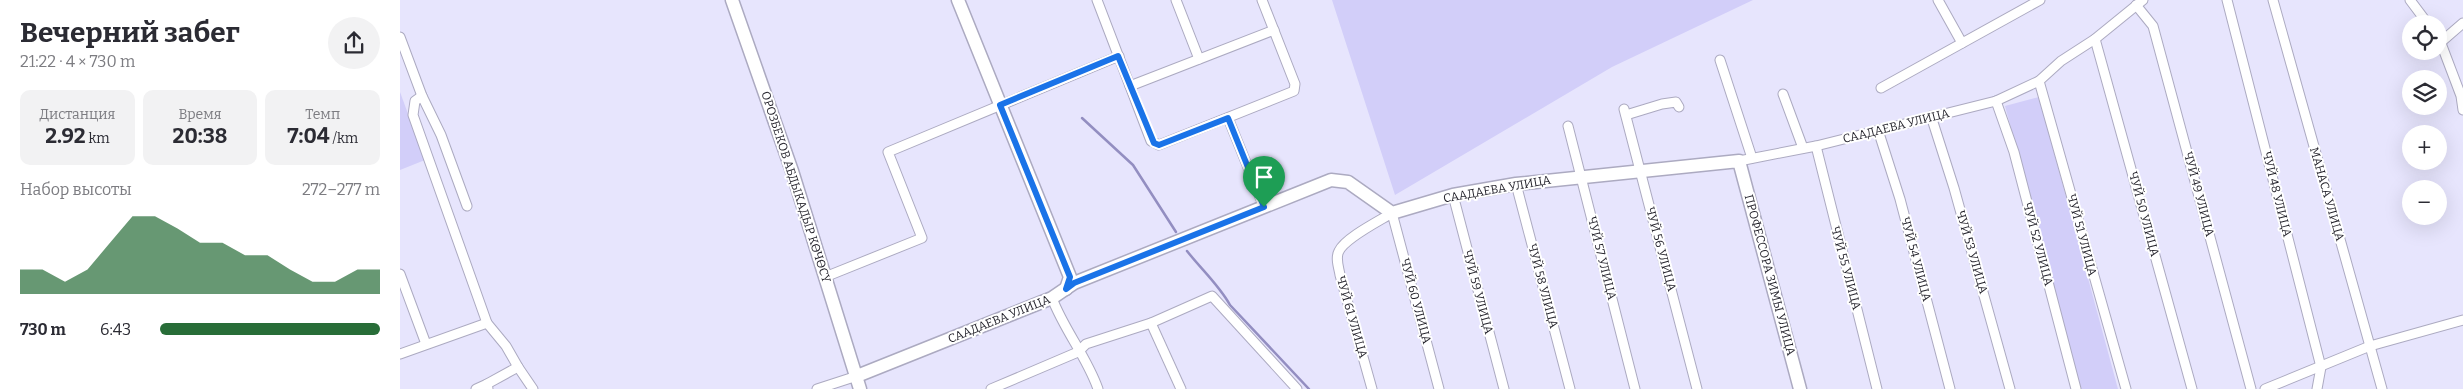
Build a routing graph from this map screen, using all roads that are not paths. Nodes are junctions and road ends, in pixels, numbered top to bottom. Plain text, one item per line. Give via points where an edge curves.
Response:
1 (958, 0) edge
2 (1097, 0) edge
3 (1176, 0) edge
4 (1262, 0) edge
5 (1938, 0) edge
6 (2040, 0) edge
7 (2227, 0) edge
8 (2272, 0) edge
9 (2410, 0) edge
10 (736, 1) edge
11 (2139, 2) edge
12 (2421, 15) edge
13 (2463, 23) edge
14 (1274, 30) junction
15 (2447, 35) edge
16 (400, 38) edge
17 (2095, 39) junction
18 (1962, 43) junction
19 (1118, 56) junction
20 (1199, 59) junction
21 (2447, 59) edge
22 (1720, 60) dead end
23 (2039, 81) junction
24 (1130, 86) junction
25 (1881, 88) dead end
26 (1783, 94) dead end
27 (422, 96) junction
28 (1996, 101) junction
29 (1000, 105) junction
30 (1679, 107) dead end
31 (2463, 110) edge
32 (1931, 116) junction
33 (1228, 118) junction
34 (1568, 126) dead end
35 (1878, 130) junction
36 (1816, 146) junction
37 (1803, 148) junction
38 (1752, 158) junction
39 (1739, 161) junction
40 (1640, 170) junction
41 (1580, 175) junction
42 (1516, 184) junction
43 (1453, 195) junction
44 (467, 206) dead end
45 (1264, 207) junction
46 (1392, 213) junction
47 (400, 274) edge
48 (825, 277) junction
49 (1066, 289) junction
50 (1052, 298) junction
51 (2463, 320) edge
52 (488, 323) junction
53 (1152, 323) junction
54 (426, 344) junction
55 (2370, 346) junction
56 (1078, 352) junction
57 (400, 354) edge
58 (518, 367) junction
59 (2321, 367) junction
60 (857, 376) junction
61 (487, 387) edge
62 (476, 389) edge
63 (533, 389) edge
64 (817, 389) edge
65 (860, 389) edge
66 (992, 389) edge
67 (1098, 389) edge
68 (1181, 389) edge
69 (1297, 389) edge
70 (1372, 389) edge
71 (1439, 389) edge
72 (1504, 389) edge
73 (1570, 389) edge
74 (1635, 389) edge
75 (1697, 389) edge
76 (1800, 389) edge
77 (1877, 389) edge
78 (1950, 389) edge
79 (2010, 389) edge
80 (2076, 389) edge
81 (2126, 389) edge
82 (2192, 389) edge
83 (2251, 389) edge
84 (2265, 389) edge
85 (2317, 389) edge
86 (2382, 389) edge

1 - 29 street
2 - 19 street
3 - 20 street
4 - 14 street
5 - 18 street
6 - 18 street
7 - 59 street, ЧУЙ 48 УЛИЦА
8 - 55 street, МАНАСА УЛИЦА
9 - 12 street
10 - 48 street, ОРОЗБЕКОВ АБДЫКАДЫР КӨЧӨСҮ
11 - 17 street, СААДАЕВА УЛИЦА
11 - 83 street, ЧУЙ 49 УЛИЦА via 2153,26
13 - 15 street
14 - 20 street
14 - 33 street via 1295,84 1294,91
16 - 27 street
17 - 23 street, СААДАЕВА УЛИЦА via 2061,61
17 - 82 street, ЧУЙ 50 УЛИЦА
18 - 25 street
19 - 24 street
19 - 29 street
20 - 24 street
21 - 31 street
22 - 38 street
23 - 28 street, СААДАЕВА УЛИЦА
23 - 81 street, ЧУЙ 51 УЛИЦА
24 - 33 street via 1151,141 1156,145
26 - 37 street
27 - 44 street via 441,135
27 - 52 street via 415,101 413,115
28 - 32 street, СААДАЕВА УЛИЦА
28 - 80 street, ЧУЙ 52 УЛИЦА via 2014,152
29 - 48 street via 888,152 922,238
29 - 49 street via 1070,277
30 - 40 street, ЧУЙ 56 УЛИЦА via 1676,102 1625,112
32 - 35 street, СААДАЕВА УЛИЦА
32 - 79 street, ЧУЙ 53 УЛИЦА
33 - 45 street
34 - 41 street, ЧУЙ 57 УЛИЦА
35 - 36 street, СААДАЕВА УЛИЦА
35 - 78 street, ЧУЙ 54 УЛИЦА
36 - 37 street, СААДАЕВА УЛИЦА
36 - 77 street, ЧУЙ 55 УЛИЦА
37 - 38 street, СААДАЕВА УЛИЦА
38 - 39 street, СААДАЕВА УЛИЦА
39 - 40 street, СААДАЕВА УЛИЦА
39 - 76 street, ПРОФЕССОРА ЗИМЫ УЛИЦА
40 - 41 street, СААДАЕВА УЛИЦА
40 - 75 street, ЧУЙ 56 УЛИЦА
41 - 42 street, СААДАЕВА УЛИЦА
41 - 74 street, ЧУЙ 57 УЛИЦА
42 - 43 street, СААДАЕВА УЛИЦА
42 - 73 street, ЧУЙ 58 УЛИЦА
43 - 46 street, СААДАЕВА УЛИЦА
43 - 72 street, ЧУЙ 59 УЛИЦА
45 - 46 street, СААДАЕВА УЛИЦА via 1331,180 1348,182
45 - 49 street, СААДАЕВА УЛИЦА
46 - 70 street, ЧУЙ 61 УЛИЦА via 1357,234 1339,251 1337,259
46 - 71 street, ЧУЙ 60 УЛИЦА
47 - 54 street
48 - 60 street, ОРОЗБЕКОВ АБДЫКАДЫР КӨЧӨСҮ
49 - 50 street, СААДАЕВА УЛИЦА
50 - 56 street
50 - 60 street, СААДАЕВА УЛИЦА
51 - 55 street
52 - 54 street
52 - 58 street
53 - 56 street via 1086,344
53 - 68 street
53 - 69 street via 1212,296
54 - 57 street
55 - 59 street
55 - 86 street, МАНАСА УЛИЦА
56 - 66 street
56 - 67 street
58 - 61 street
58 - 63 street
59 - 84 street
59 - 85 street, ЧУЙ 48 УЛИЦА
60 - 64 street, СААДАЕВА УЛИЦА
60 - 65 street, ОРОЗБЕКОВ АБДЫКАДЫР КӨЧӨСҮ
61 - 62 street

